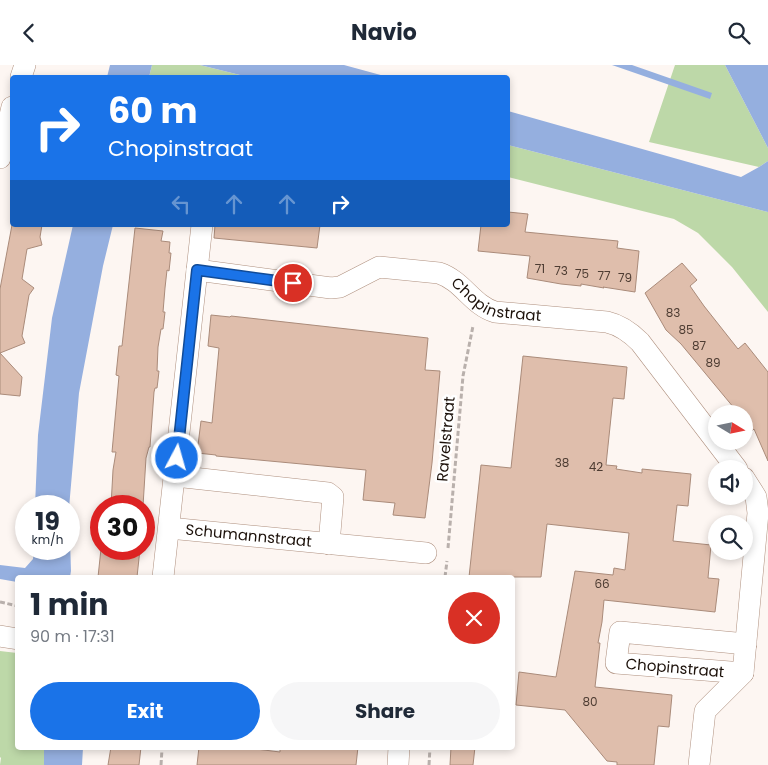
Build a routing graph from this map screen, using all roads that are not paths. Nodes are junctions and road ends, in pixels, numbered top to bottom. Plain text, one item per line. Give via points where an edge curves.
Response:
1 (10, 116) edge
2 (0, 158) edge
3 (202, 227) edge
4 (197, 270) junction
5 (730, 460) edge
6 (174, 476) junction
7 (753, 492) edge
8 (169, 528) junction
9 (328, 544) junction
10 (426, 553) dead end
11 (164, 575) edge
12 (0, 637) edge
13 (15, 639) edge
14 (746, 644) junction
15 (743, 673) junction
16 (399, 750) edge
17 (398, 765) edge
18 (699, 765) edge

1 - 2 street
3 - 4 street
4 - 5 street, Chopinstraat via 331,288 340,287 379,267 439,273 454,280 478,303 495,312 618,325 640,342
4 - 6 street
6 - 8 street
6 - 9 street, Schumannstraat via 328,493 333,497
7 - 14 street, Chopinstraat via 758,513
8 - 9 street, Schumannstraat
8 - 11 street
9 - 10 street, Schumannstraat
12 - 13 street
14 - 15 street, Chopinstraat
14 - 15 street, Chopinstraat via 620,632 616,663
15 - 18 street, Chopinstraat via 705,711
16 - 17 street

